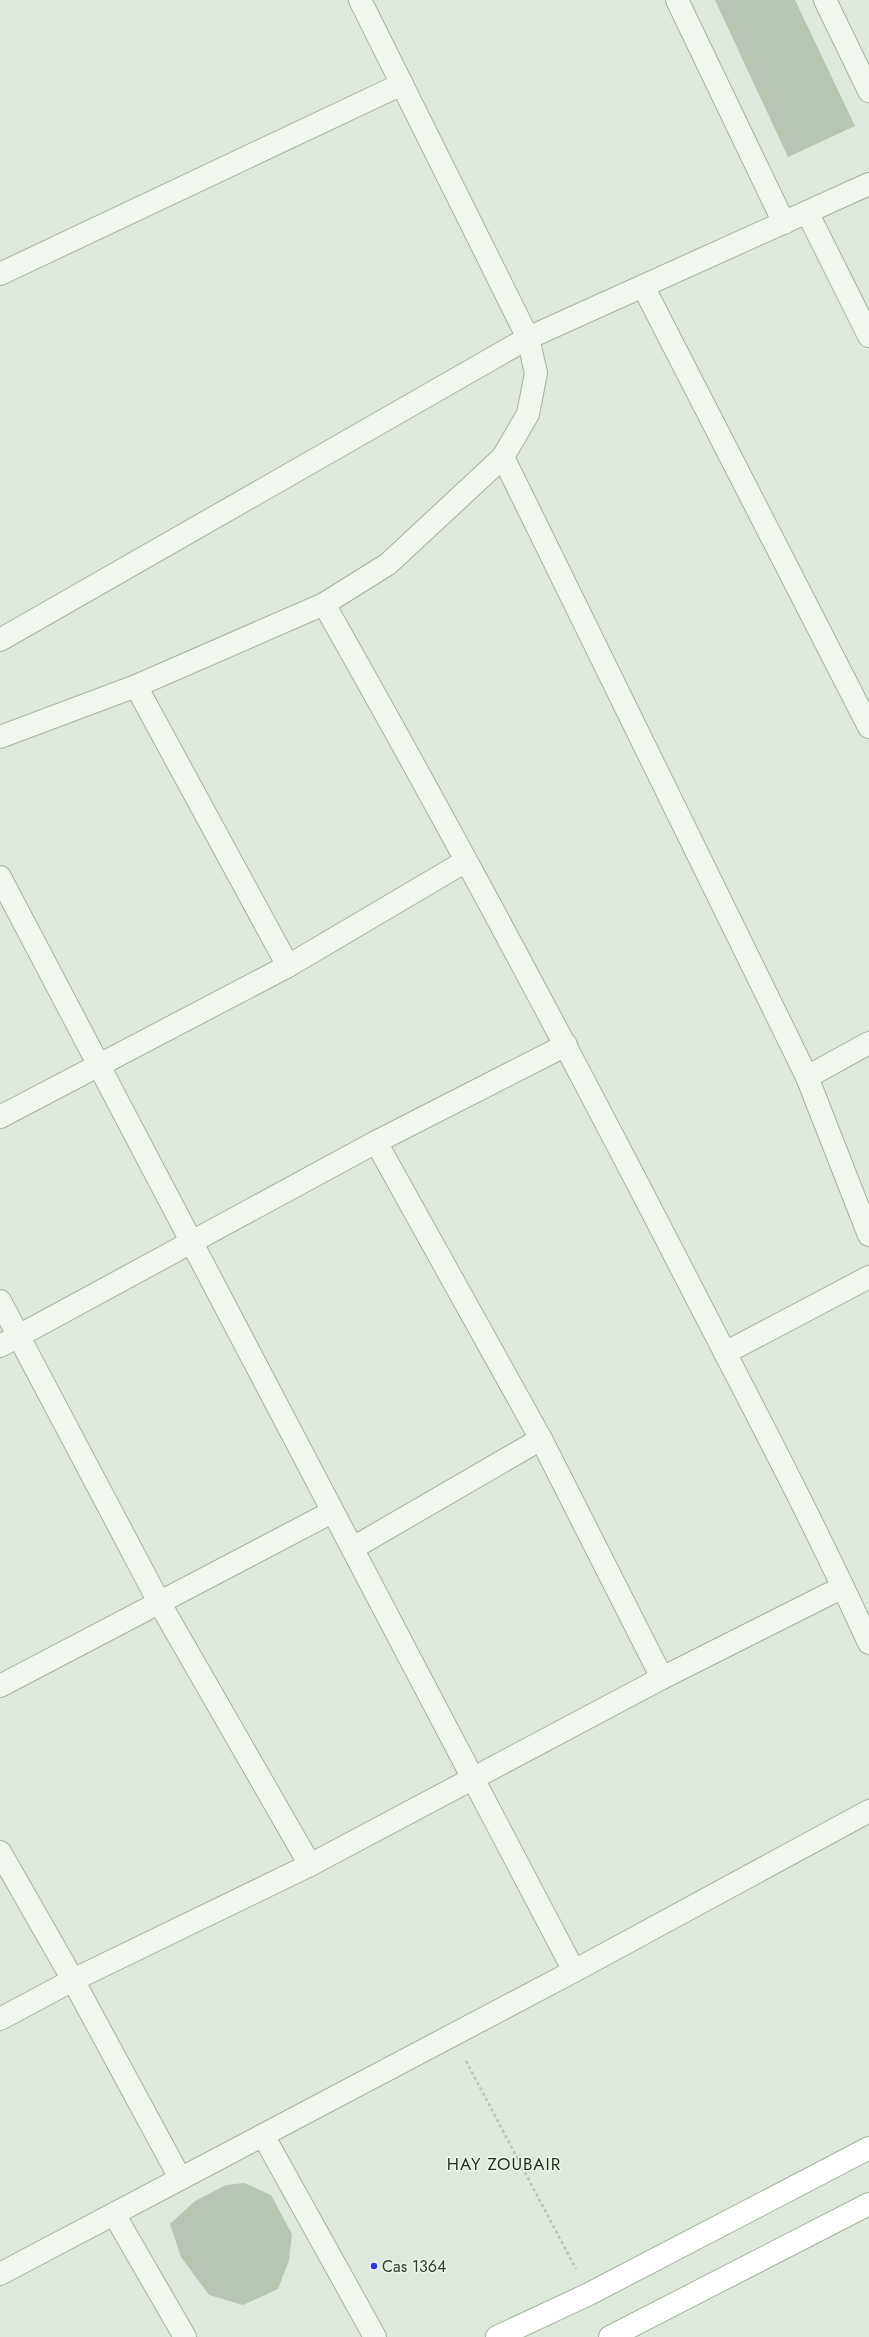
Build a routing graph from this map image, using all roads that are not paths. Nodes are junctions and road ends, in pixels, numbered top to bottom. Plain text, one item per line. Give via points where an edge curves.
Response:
1 (360, 0) edge
2 (677, 0) edge
3 (825, 0) edge
4 (402, 84) junction
5 (869, 91) edge
6 (869, 184) edge
7 (807, 212) junction
8 (784, 223) junction
9 (0, 274) edge
10 (643, 286) junction
11 (869, 336) edge
12 (528, 338) junction
13 (503, 457) junction
14 (324, 604) junction
15 (0, 640) edge
16 (136, 686) junction
17 (869, 727) edge
18 (0, 737) edge
19 (466, 861) junction
20 (0, 878) edge
21 (288, 966) junction
22 (869, 1043) edge
23 (566, 1045) junction
24 (99, 1066) junction
25 (807, 1077) junction
26 (0, 1117) edge
27 (376, 1142) junction
28 (869, 1235) edge
29 (193, 1242) junction
30 (869, 1277) edge
31 (0, 1301) edge
32 (20, 1336) junction
33 (0, 1346) edge
34 (725, 1353) junction
35 (541, 1440) junction
36 (332, 1512) junction
37 (353, 1548) junction
38 (843, 1587) junction
39 (160, 1602) junction
40 (869, 1643) edge
41 (662, 1678) junction
42 (0, 1686) edge
43 (474, 1780) junction
44 (869, 1811) edge
45 (0, 1852) edge
46 (310, 1865) junction
47 (574, 1971) junction
48 (72, 1980) junction
49 (0, 2019) edge
50 (263, 2135) junction
51 (869, 2148) edge
52 (180, 2178) junction
53 (869, 2204) edge
54 (114, 2214) junction
55 (0, 2274) edge
56 (185, 2337) edge
57 (375, 2337) edge
58 (497, 2337) edge
59 (610, 2337) edge

1 - 4 street
2 - 8 street
3 - 5 street
4 - 9 street
4 - 12 street
6 - 7 street
7 - 8 street
7 - 11 street
8 - 10 street
10 - 12 street
10 - 17 street
12 - 13 street via 536,373 528,414
12 - 15 street
13 - 14 street via 388,564
13 - 25 street
14 - 16 street
14 - 19 street
16 - 18 street
16 - 21 street
19 - 21 street
19 - 23 street
20 - 24 street
21 - 24 street
22 - 25 street
23 - 27 street
23 - 34 street
24 - 26 street
24 - 29 street
25 - 28 street
27 - 29 street
27 - 35 street
29 - 32 street
29 - 36 street
30 - 34 street
31 - 32 street
32 - 33 street
32 - 39 street
34 - 38 street
35 - 37 street
35 - 41 street
36 - 37 street
36 - 39 street
37 - 43 street
38 - 40 street
38 - 41 street
39 - 42 street
39 - 46 street
41 - 43 street
43 - 46 street
43 - 47 street
44 - 47 street
45 - 48 street
46 - 48 street
47 - 50 street
48 - 49 street
48 - 52 street
50 - 52 street
50 - 57 street
51 - 58 main road via 589,2294
52 - 54 street
53 - 59 main road
54 - 55 street
54 - 56 street

